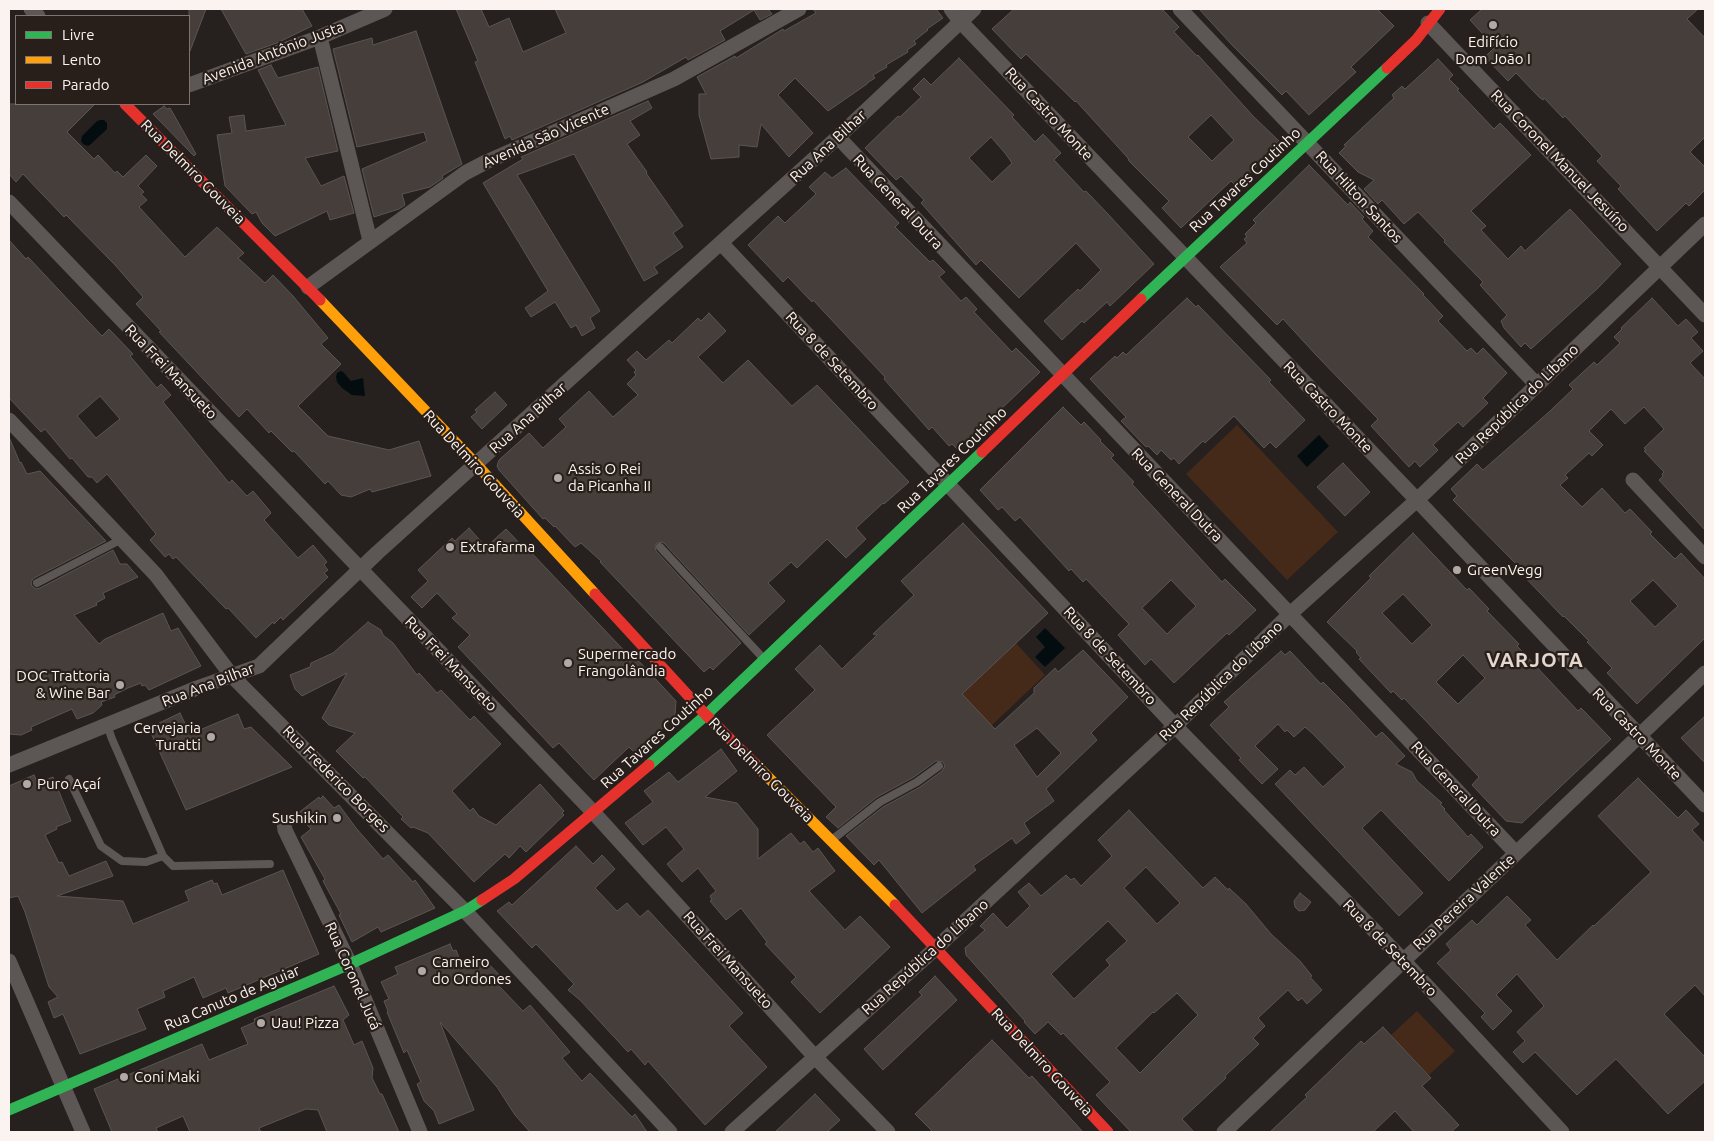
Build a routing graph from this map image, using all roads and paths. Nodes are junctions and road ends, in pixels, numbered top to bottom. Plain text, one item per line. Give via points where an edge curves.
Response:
1 (385, 9) edge
2 (799, 9) edge
3 (951, 9) edge
4 (974, 9) edge
5 (1180, 9) edge
6 (1440, 9) edge
7 (1425, 20) junction
8 (960, 21) junction
9 (320, 37) junction
10 (190, 85) edge
11 (131, 105) edge
12 (838, 137) junction
13 (1307, 142) junction
14 (9, 202) edge
15 (1705, 224) edge
16 (370, 241) junction
17 (722, 244) junction
18 (1185, 257) junction
19 (1660, 267) junction
20 (308, 287) junction
21 (1705, 315) edge
22 (1062, 375) junction
23 (1537, 385) junction
24 (10, 423) edge
25 (476, 464) junction
26 (1633, 480) dead end
27 (948, 484) junction
28 (1417, 500) junction
29 (122, 540) junction
30 (660, 547) dead end
31 (1705, 557) edge
32 (360, 569) junction
33 (37, 583) dead end
34 (1290, 614) junction
35 (764, 659) junction
36 (1705, 673) edge
37 (232, 676) junction
38 (706, 715) junction
39 (107, 725) junction
40 (1175, 726) junction
41 (1639, 736) junction
42 (9, 766) edge
43 (939, 766) dead end
44 (69, 779) dead end
45 (1705, 805) edge
46 (594, 813) junction
47 (284, 822) dead end
48 (832, 840) junction
49 (1516, 853) junction
50 (163, 856) junction
51 (270, 864) dead end
52 (465, 911) junction
53 (936, 948) junction
54 (1403, 960) junction
55 (9, 961) edge
56 (350, 964) junction
57 (815, 1057) junction
58 (63, 1087) junction
59 (9, 1110) edge
60 (83, 1132) edge
61 (420, 1132) edge
62 (670, 1132) edge
63 (732, 1132) edge
64 (888, 1132) edge
65 (1108, 1132) edge
66 (1224, 1132) edge
67 (1562, 1132) edge

1 - 9 street, Avenida Antônio Justa
2 - 16 street, Avenida São Vicente via 674,79 465,173
3 - 8 street, Rua Castro Monte
4 - 8 street, Rua Ana Bilhar
5 - 13 street, Rua Hilton Santos
6 - 7 street, Rua Tavares Coutinho
7 - 13 street, Rua Tavares Coutinho via 1416,40
7 - 19 street, Rua Coronel Manuel Jesuíno
8 - 12 street, Rua Ana Bilhar
8 - 18 street, Rua Castro Monte
9 - 10 street, Avenida Antônio Justa
9 - 16 street
11 - 20 street, Rua Delmiro Gouveia
12 - 17 street, Rua Ana Bilhar
12 - 22 street, Rua General Dutra
13 - 18 street, Rua Tavares Coutinho
13 - 23 street, Rua Hilton Santos
14 - 32 street, Rua Frei Mansueto
15 - 19 street, Rua República do Líbano
16 - 20 street, Avenida São Vicente
17 - 25 street, Rua Ana Bilhar
17 - 27 street, Rua 8 de Setembro
18 - 22 street, Rua Tavares Coutinho
18 - 28 street, Rua Castro Monte
19 - 21 street, Rua Coronel Manuel Jesuíno
19 - 23 street, Rua República do Líbano
20 - 25 street, Rua Delmiro Gouveia
22 - 27 street, Rua Tavares Coutinho
22 - 34 street, Rua General Dutra
23 - 28 street, Rua República do Líbano
24 - 29 street, Rua Frederico Borges
25 - 32 street, Rua Ana Bilhar
25 - 38 street, Rua Delmiro Gouveia
26 - 31 street
27 - 35 street, Rua Tavares Coutinho
27 - 40 street, Rua 8 de Setembro
28 - 34 street, Rua República do Líbano
28 - 41 street, Rua Castro Monte
29 - 33 lane
29 - 37 street, Rua Frederico Borges via 156,576
30 - 35 lane
32 - 37 street, Rua Ana Bilhar via 259,666
32 - 46 street, Rua Frei Mansueto
34 - 40 street, Rua República do Líbano
34 - 49 street, Rua General Dutra
35 - 38 street, Rua Tavares Coutinho
36 - 41 street, Rua Pereira Valente
37 - 39 street, Rua Ana Bilhar
37 - 52 street, Rua Frederico Borges
38 - 46 street, Rua Tavares Coutinho
38 - 48 street, Rua Delmiro Gouveia
39 - 42 street, Rua Ana Bilhar
39 - 50 lane
40 - 53 street, Rua República do Líbano
40 - 54 street, Rua 8 de Setembro
41 - 45 street, Rua Castro Monte
41 - 49 street, Rua Pereira Valente
43 - 48 lane via 880,802
44 - 50 lane via 101,846 122,861 146,862
46 - 52 street, Rua Tavares Coutinho via 514,879
46 - 57 street, Rua Frei Mansueto
47 - 56 street, Rua Coronel Jucá
48 - 53 street, Rua Delmiro Gouveia
49 - 54 street, Rua Pereira Valente
50 - 51 lane via 173,866
52 - 56 street, Rua Canuto de Aguiar
52 - 62 street, Rua Frederico Borges
53 - 57 street, Rua República do Líbano
53 - 65 street, Rua Delmiro Gouveia
54 - 66 street, Rua Pereira Valente
54 - 67 street, Rua 8 de Setembro
55 - 58 street
56 - 58 street, Rua Canuto de Aguiar
56 - 61 street, Rua Coronel Jucá
57 - 63 street, Rua República do Líbano
57 - 64 street, Rua Frei Mansueto
58 - 59 street, Rua Canuto de Aguiar
58 - 60 street

